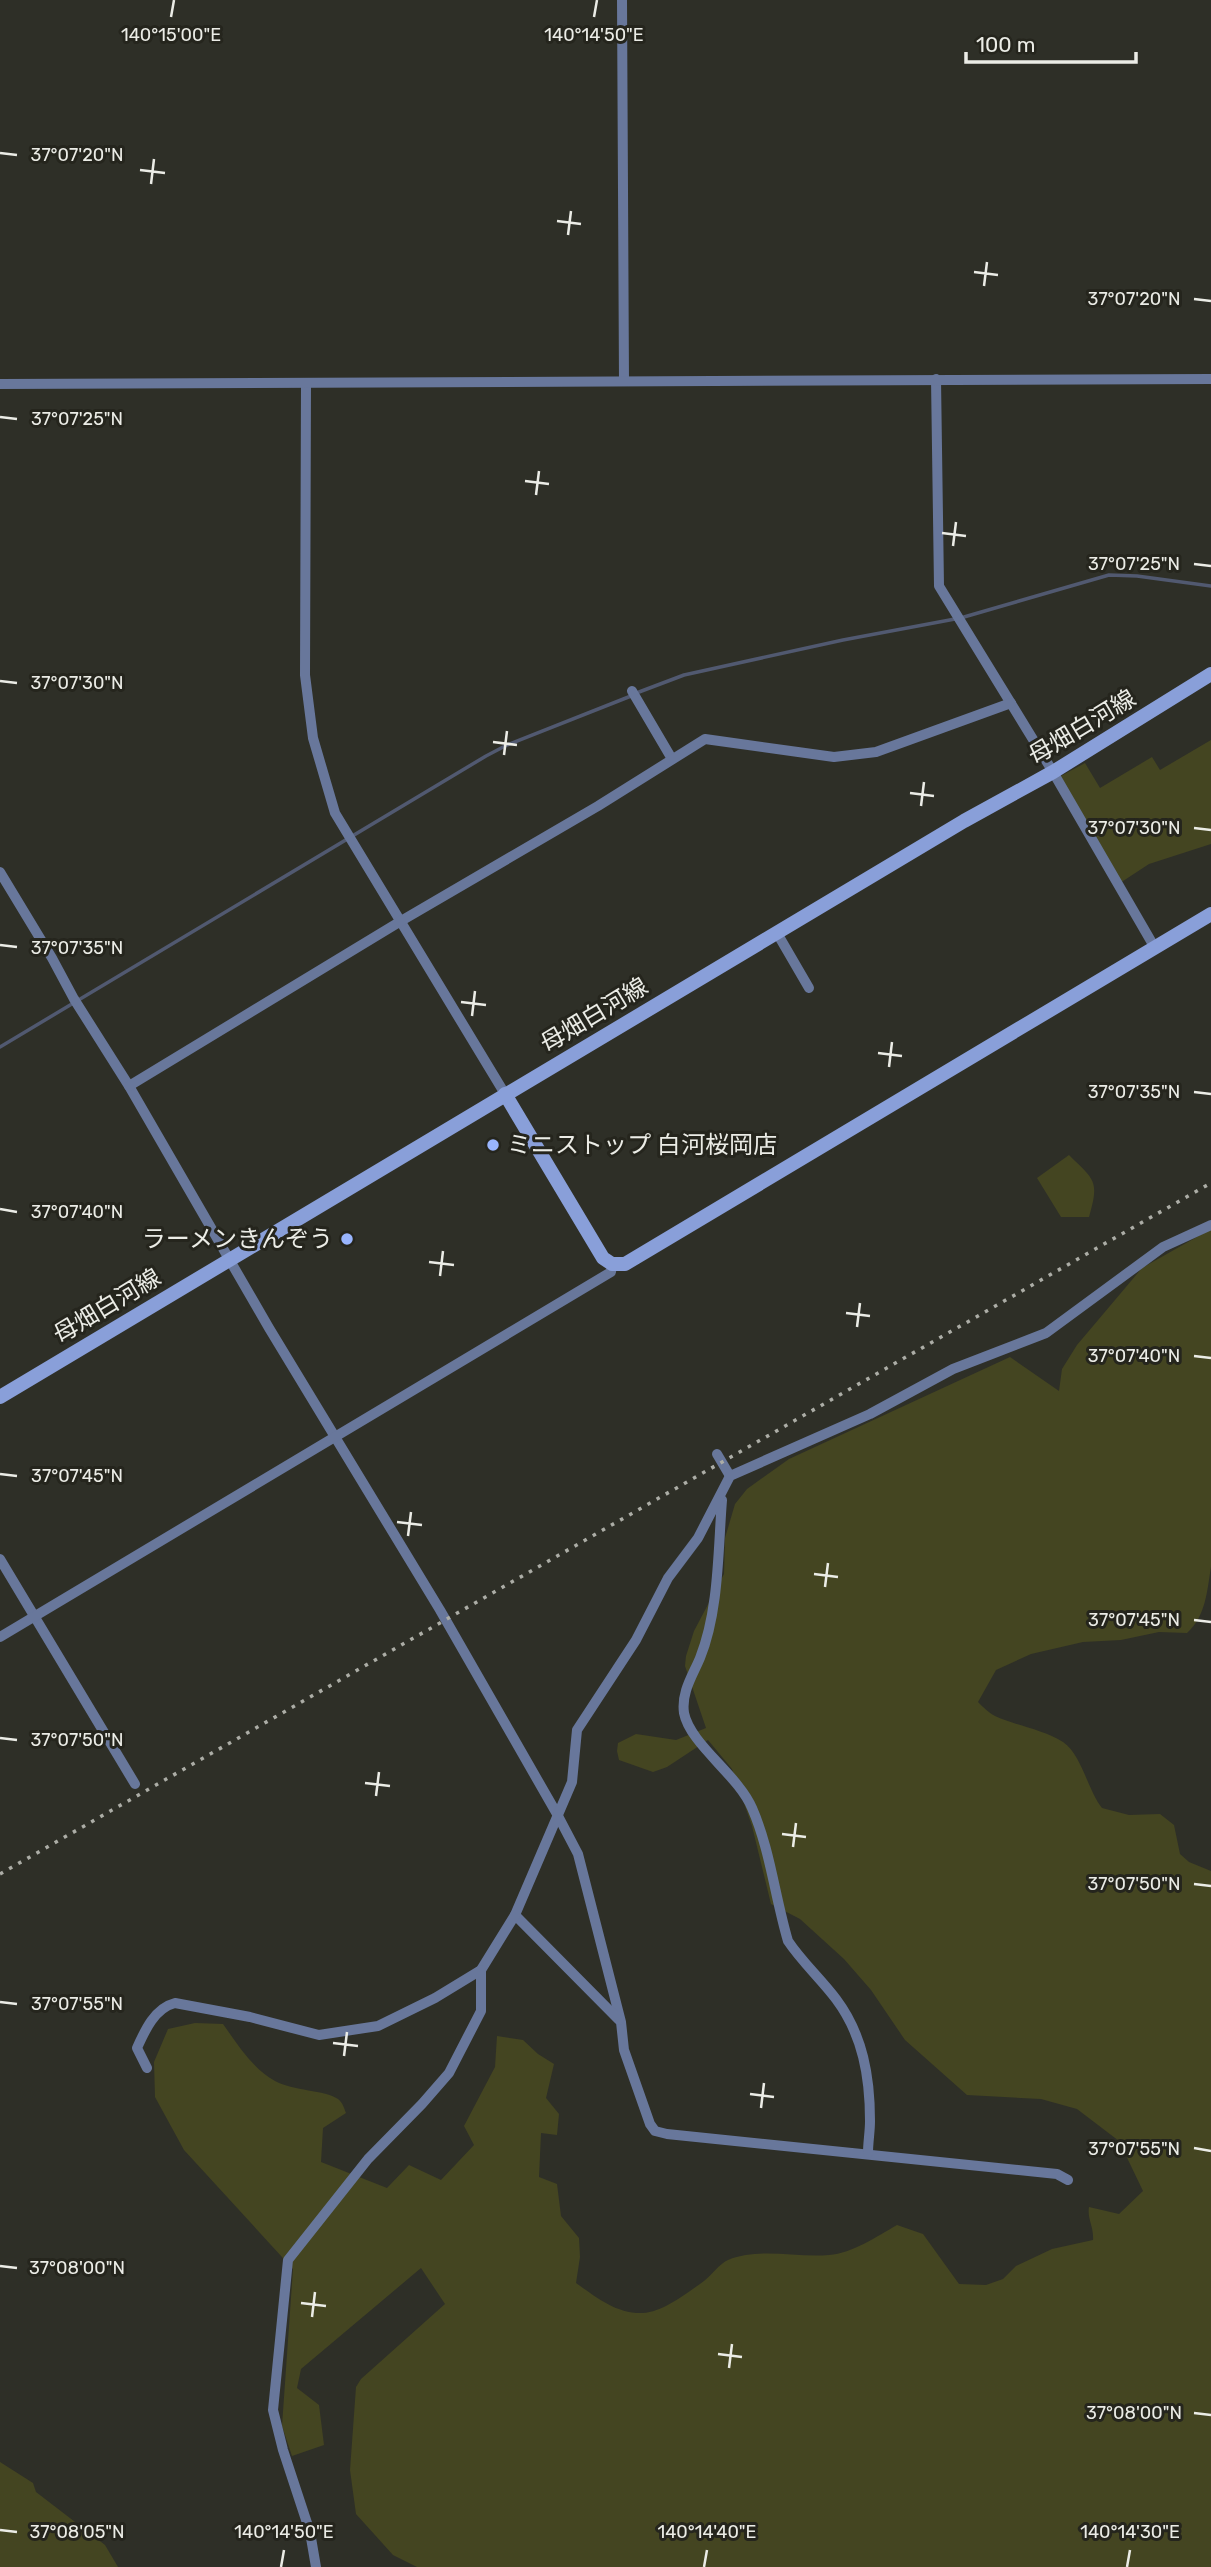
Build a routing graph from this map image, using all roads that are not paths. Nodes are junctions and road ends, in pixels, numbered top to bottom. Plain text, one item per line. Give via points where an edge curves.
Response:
1 (622, 0) edge
2 (936, 379) junction
3 (1211, 379) edge
4 (624, 381) junction
5 (306, 383) junction
6 (0, 384) edge
7 (1211, 674) edge
8 (632, 691) dead end
9 (1010, 704) junction
10 (672, 759) junction
11 (1053, 772) junction
12 (0, 872) edge
13 (1211, 914) edge
14 (401, 921) junction
15 (777, 933) junction
16 (1155, 948) junction
17 (809, 988) dead end
18 (129, 1086) junction
19 (505, 1094) junction
20 (1211, 1225) edge
21 (229, 1259) junction
22 (612, 1264) junction
23 (0, 1397) edge
24 (335, 1437) junction
25 (718, 1454) dead end
26 (730, 1476) junction
27 (722, 1495) junction
28 (0, 1559) edge
29 (34, 1616) junction
30 (0, 1637) edge
31 (135, 1784) dead end
32 (557, 1814) junction
33 (515, 1915) junction
34 (481, 1970) junction
35 (621, 2022) junction
36 (147, 2068) dead end
37 (868, 2153) junction
38 (1068, 2180) dead end
39 (316, 2567) edge

1 - 4 street
2 - 3 street
2 - 4 street
2 - 9 street via 939,586
4 - 5 street
5 - 6 street
5 - 14 street via 305,675 313,738 335,813
7 - 11 main road, 母畑白河線
8 - 10 street
9 - 10 street via 859,756 834,757 711,738
9 - 11 street
10 - 14 street
11 - 15 main road, 母畑白河線
11 - 16 street
12 - 18 street
13 - 16 main road
14 - 18 street
14 - 19 street
15 - 17 street
15 - 19 main road, 母畑白河線
16 - 22 main road via 625,1264
18 - 21 street
19 - 21 main road, 母畑白河線
19 - 22 main road via 603,1258
20 - 26 street via 1163,1247 1046,1333 953,1369 870,1414
21 - 23 main road, 母畑白河線
21 - 24 street
22 - 24 street via 611,1272
24 - 29 street
24 - 32 street
25 - 26 street
26 - 27 street
27 - 32 street via 578,1730 572,1782
27 - 37 street via 709,1631 687,1684 684,1711 703,1745 739,1785 752,1809 788,1941 835,1997 858,2034 870,2120
28 - 29 street
29 - 30 street
29 - 31 street
32 - 33 street
32 - 35 street via 578,1853
33 - 34 street
33 - 35 street
34 - 36 street via 378,2026 319,2035 250,2017 167,2005 147,2027 137,2048
34 - 39 street via 481,2011 449,2073 368,2160 288,2260 273,2410
35 - 37 street via 624,2050 655,2130
37 - 38 street via 1057,2174

